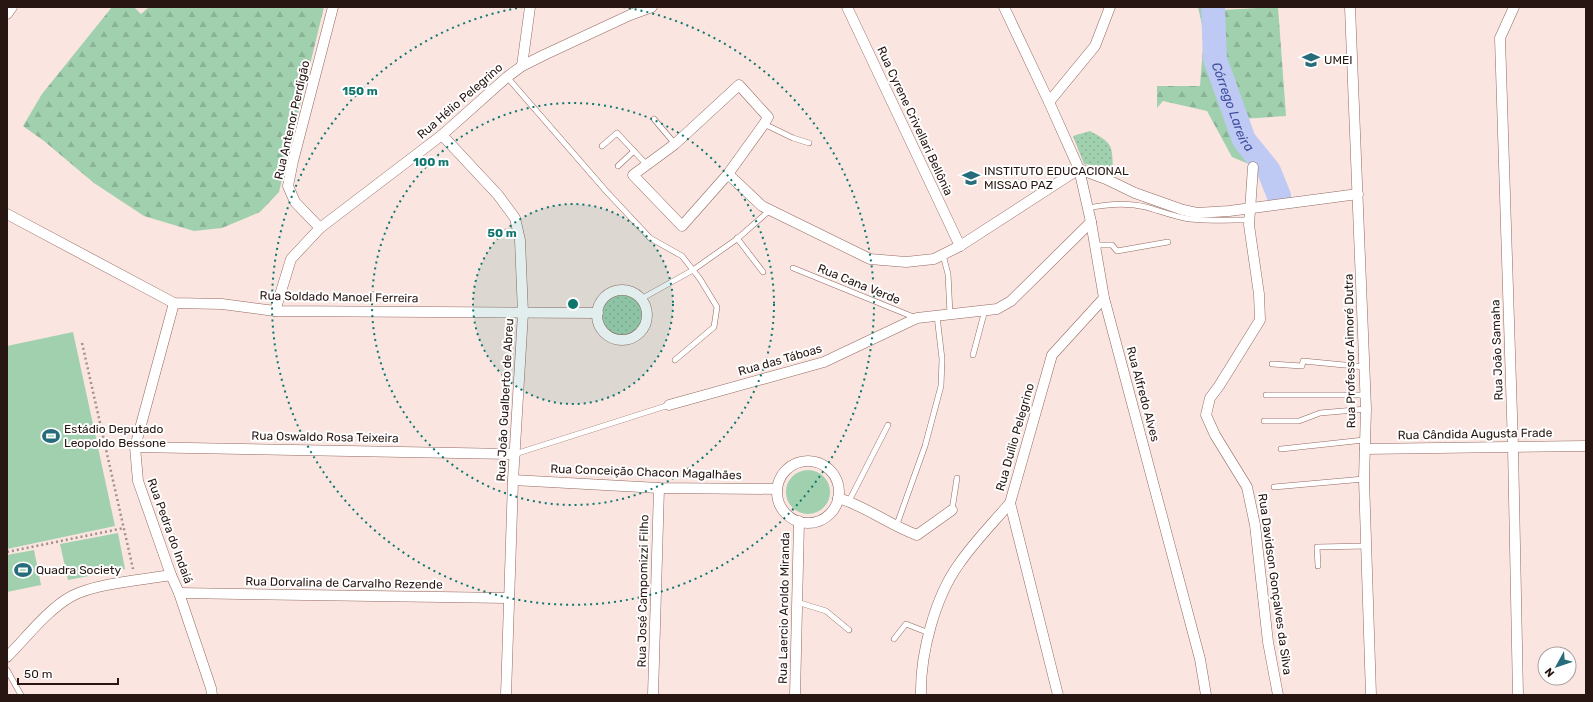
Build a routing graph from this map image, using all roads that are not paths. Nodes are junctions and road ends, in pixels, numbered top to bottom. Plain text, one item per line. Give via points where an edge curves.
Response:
1 (12, 7) edge
2 (333, 7) edge
3 (530, 7) edge
4 (652, 7) edge
5 (847, 7) edge
6 (1004, 7) edge
7 (1110, 7) edge
8 (1350, 7) edge
9 (1514, 7) edge
10 (7, 14) edge
11 (522, 66) junction
12 (507, 77) junction
13 (1049, 102) junction
14 (654, 119) dead end
15 (764, 124) junction
16 (442, 135) junction
17 (809, 143) dead end
18 (674, 144) junction
19 (602, 146) dead end
20 (634, 150) junction
21 (646, 164) junction
22 (618, 166) dead end
23 (1253, 167) dead end
24 (1078, 169) junction
25 (728, 174) junction
26 (1358, 194) junction
27 (1088, 208) junction
28 (1249, 209) junction
29 (770, 210) junction
30 (7, 214) edge
31 (1249, 220) junction
32 (1091, 222) junction
33 (320, 228) junction
34 (737, 238) junction
35 (1168, 242) dead end
36 (1095, 245) junction
37 (960, 246) junction
38 (943, 255) junction
39 (793, 268) dead end
40 (693, 270) junction
41 (763, 272) dead end
42 (1104, 298) junction
43 (641, 299) junction
44 (174, 303) junction
45 (984, 310) junction
46 (275, 311) junction
47 (523, 313) junction
48 (598, 313) junction
49 (950, 314) junction
50 (937, 316) junction
51 (917, 318) junction
52 (973, 356) dead end
53 (675, 360) dead end
54 (1272, 364) dead end
55 (1365, 367) junction
56 (1366, 394) junction
57 (1266, 395) dead end
58 (668, 405) joint
59 (1366, 409) junction
60 (1264, 422) dead end
61 (888, 425) dead end
62 (1365, 444) junction
63 (1586, 446) edge
64 (135, 447) junction
65 (1513, 447) junction
66 (1281, 449) dead end
67 (515, 454) junction
68 (957, 478) dead end
69 (1364, 479) junction
70 (513, 480) junction
71 (1274, 487) dead end
72 (658, 488) junction
73 (777, 489) junction
74 (838, 498) junction
75 (849, 501) junction
76 (1010, 503) junction
77 (952, 510) joint
78 (799, 522) junction
79 (896, 526) junction
80 (1366, 546) junction
81 (1318, 566) dead end
82 (171, 576) junction
83 (179, 593) junction
84 (508, 598) junction
85 (797, 602) junction
86 (849, 630) dead end
87 (930, 633) junction
88 (894, 639) dead end
89 (7, 657) edge
90 (7, 670) edge
91 (21, 695) edge
92 (212, 695) edge
93 (506, 695) edge
94 (653, 695) edge
95 (795, 695) edge
96 (921, 695) edge
97 (1058, 695) edge
98 (1206, 695) edge
99 (1278, 695) edge
100 (1371, 695) edge
101 (1518, 695) edge

1 - 10 street
2 - 33 street, Rua Antenor Perdigão via 288,186 295,202
3 - 11 street
4 - 11 street, Rua Hélio Pelegrino
5 - 37 street, Rua Cyrene Crivellari Bellônia
6 - 13 street, Rua Alfredo Alves
7 - 13 street via 1095,46
8 - 26 street, Rua Professor Aimoré Dutra
9 - 65 street, Rua João Samaha via 1500,38
11 - 12 street, Rua Hélio Pelegrino
12 - 16 street, Rua Hélio Pelegrino
12 - 40 lane via 650,238 682,256
13 - 24 street, Rua Alfredo Alves
14 - 18 lane
15 - 17 lane
15 - 18 street via 768,117 739,85
15 - 25 street
16 - 33 street, Rua Hélio Pelegrino
16 - 47 street, Rua João Gualberto de Abreu via 515,218 520,240
18 - 21 street
19 - 20 lane via 618,133
20 - 21 lane
20 - 22 lane
21 - 25 street via 633,175 682,226
23 - 28 street, Rua Davidson Gonçalves da Silva
24 - 27 street, Rua Alfredo Alves
24 - 28 street via 1183,210 1197,213
24 - 37 street
25 - 29 street via 762,206
26 - 28 street
26 - 55 street, Rua Professor Aimoré Dutra
27 - 31 lane via 1120,204 1145,207 1190,219
27 - 32 street, Rua Alfredo Alves
28 - 31 street, Rua Davidson Gonçalves da Silva
29 - 34 lane
29 - 38 street via 870,259 906,262 934,259
30 - 44 street, Rua Soldado Manoel Ferreira
31 - 99 street, Rua Davidson Gonçalves da Silva via 1260,320 1210,398 1206,415 1215,435 1247,487 1255,525 1268,642
32 - 36 street, Rua Alfredo Alves
32 - 45 street, Rua das Táboas via 1011,301 997,309
33 - 46 street, Rua Hélio Pelegrino via 291,259
34 - 40 lane
34 - 41 lane
35 - 36 lane via 1117,251 1112,245
36 - 42 street, Rua Alfredo Alves
37 - 38 street
38 - 49 lane via 948,274
39 - 51 lane, Rua Cana Verde
40 - 43 lane
40 - 53 lane via 717,307 714,327
42 - 76 street, Rua Duílio Pelegrino via 1052,355
42 - 98 street, Rua Alfredo Alves via 1200,658
43 - 48 street via 627,291 611,293 604,298
43 - 48 street via 647,315 646,323 637,336 630,339 614,339 607,334 600,325
44 - 46 street, Rua Soldado Manoel Ferreira via 222,304
44 - 64 street, Rua Pedra do Indaiá
45 - 49 street, Rua das Táboas
45 - 52 lane
46 - 47 street, Rua Soldado Manoel Ferreira
47 - 48 street, Rua Soldado Manoel Ferreira
47 - 67 street, Rua João Gualberto de Abreu
49 - 50 street, Rua das Táboas
50 - 51 street, Rua das Táboas
50 - 79 lane via 942,359 941,386 925,446
51 - 58 street, Rua das Táboas via 824,362
54 - 55 lane via 1302,366 1303,361
55 - 56 street, Rua Professor Aimoré Dutra
56 - 57 lane
56 - 59 street, Rua Professor Aimoré Dutra
58 - 67 lane, Rua das Táboas
59 - 60 lane via 1320,413 1299,421
59 - 62 street, Rua Professor Aimoré Dutra
61 - 75 lane
62 - 65 street, Rua Cândida Augusta Frade
62 - 66 lane
62 - 69 street, Rua Professor Aimoré Dutra
63 - 65 street, Rua Cândida Augusta Frade
64 - 67 street, Rua Oswaldo Rosa Teixeira
64 - 82 street, Rua Pedra do Indaiá via 138,481
65 - 101 street, Rua João Samaha
67 - 70 street, Rua João Gualberto de Abreu
68 - 77 lane
69 - 71 lane
69 - 80 street, Rua Professor Aimoré Dutra
70 - 72 street, Rua Conceição Chacon Magalhães
70 - 84 street, Rua João Gualberto de Abreu
72 - 73 street, Rua Conceição Chacon Magalhães
72 - 94 street, Rua José Campomizzi Filho
73 - 74 street via 785,471 793,465 813,461 822,464 833,474 839,488
73 - 78 street via 782,509
74 - 75 street
74 - 78 street via 835,508 828,516 819,521
75 - 79 street
76 - 87 street via 958,564 940,597
76 - 97 street, Rua Duílio Pelegrino
77 - 79 street via 916,535
78 - 85 street, Rua Laercio Aroldo Miranda
80 - 81 lane via 1316,547
80 - 100 street, Rua Professor Aimoré Dutra
82 - 83 street, Rua Pedra do Indaiá
82 - 89 street via 98,587 72,596 54,609
83 - 84 street, Rua Dorvalina de Carvalho Rezende
83 - 92 street, Rua Pedra do Indaiá
84 - 93 street, Rua João Gualberto de Abreu
85 - 86 lane via 826,612
85 - 95 street, Rua Laercio Aroldo Miranda
87 - 88 lane via 906,624
87 - 96 street via 920,676
90 - 91 lane

